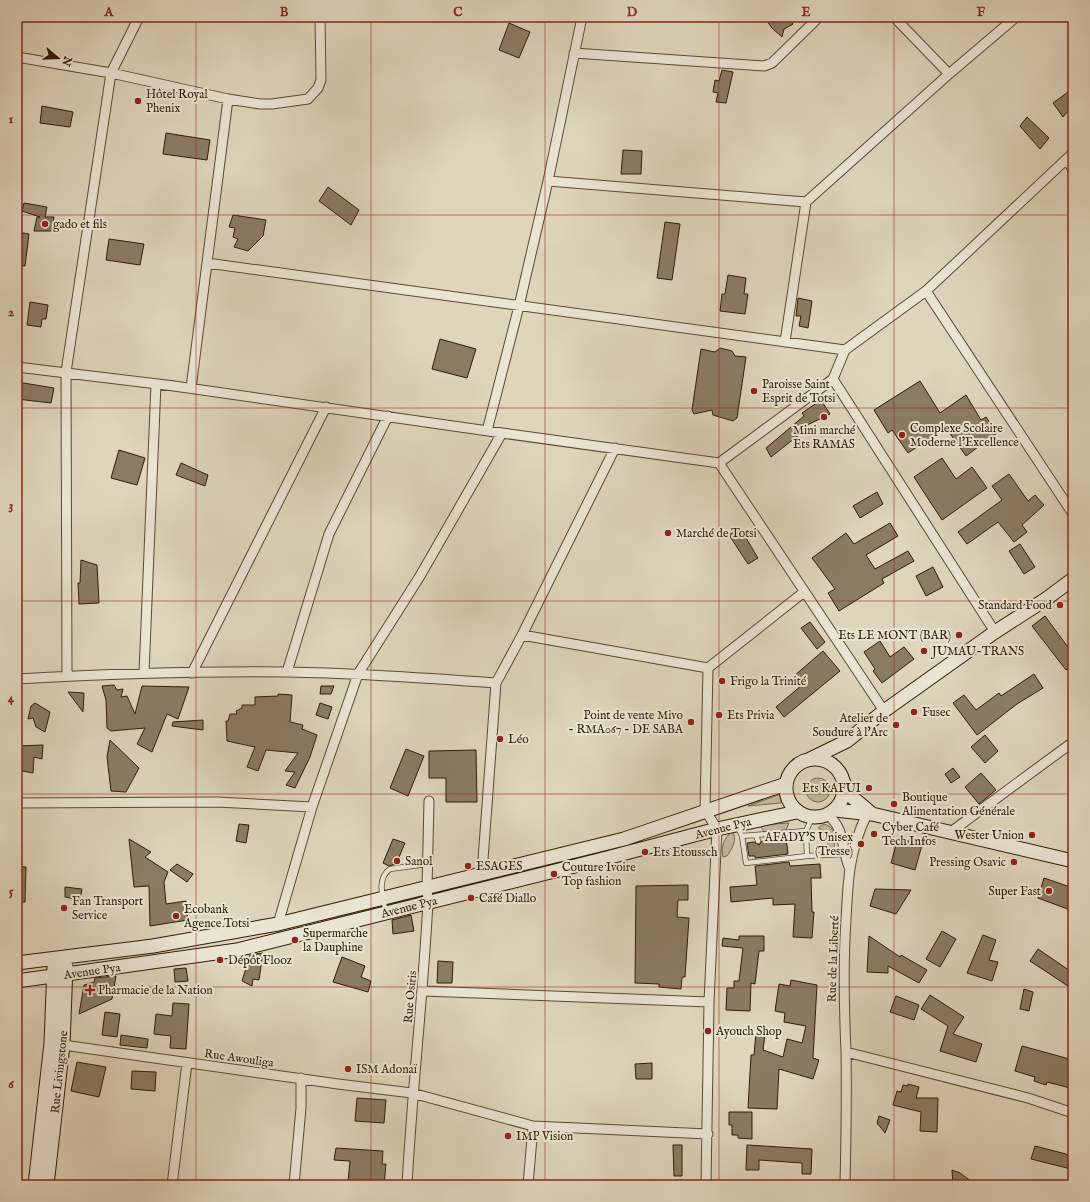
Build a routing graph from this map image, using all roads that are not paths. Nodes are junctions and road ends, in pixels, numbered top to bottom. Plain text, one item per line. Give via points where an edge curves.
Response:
1 (139, 17) edge
2 (320, 17) edge
3 (582, 17) edge
4 (820, 17) edge
5 (894, 17) edge
6 (1016, 17) edge
7 (574, 53) junction
8 (17, 57) edge
9 (111, 73) junction
10 (949, 74) junction
11 (228, 99) junction
12 (1070, 156) edge
13 (1073, 170) edge
14 (548, 181) junction
15 (806, 202) junction
16 (207, 263) junction
17 (926, 291) junction
18 (519, 306) junction
19 (784, 342) junction
20 (844, 350) junction
21 (17, 367) edge
22 (66, 372) junction
23 (833, 379) junction
24 (156, 384) junction
25 (191, 388) junction
26 (326, 407) junction
27 (388, 416) junction
28 (486, 431) junction
29 (502, 433) junction
30 (615, 448) junction
31 (719, 462) junction
32 (1073, 514) edge
33 (1073, 570) edge
34 (1073, 579) edge
35 (804, 592) junction
36 (1017, 618) junction
37 (995, 632) junction
38 (522, 635) junction
39 (708, 668) junction
40 (287, 672) junction
41 (144, 673) junction
42 (192, 673) junction
43 (358, 674) junction
44 (66, 676) junction
45 (17, 678) edge
46 (496, 683) junction
47 (884, 711) junction
48 (847, 740) junction
49 (1073, 742) edge
50 (810, 759) junction
51 (833, 765) junction
52 (844, 782) junction
53 (786, 784) junction
54 (429, 801) dead end
55 (17, 803) edge
56 (312, 807) junction
57 (705, 810) junction
58 (797, 812) junction
59 (831, 812) junction
60 (870, 814) junction
61 (812, 818) junction
62 (717, 829) junction
63 (739, 830) junction
64 (806, 831) junction
65 (952, 831) junction
66 (771, 834) junction
67 (756, 835) junction
68 (772, 839) dead end
69 (758, 841) dead end
70 (776, 852) dead end
71 (844, 854) junction
72 (761, 855) dead end
73 (807, 856) junction
74 (778, 859) junction
75 (763, 861) junction
76 (1073, 861) edge
77 (427, 864) junction
78 (849, 867) junction
79 (482, 873) junction
80 (427, 888) junction
81 (383, 899) junction
82 (428, 902) junction
83 (386, 913) junction
84 (278, 924) junction
85 (60, 959) junction
86 (17, 963) edge
87 (60, 975) junction
88 (17, 981) edge
89 (423, 991) junction
90 (709, 1002) junction
91 (57, 1044) junction
92 (846, 1052) junction
93 (187, 1063) junction
94 (301, 1078) junction
95 (412, 1093) junction
96 (1073, 1113) edge
97 (533, 1126) junction
98 (708, 1134) junction
99 (35, 1185) edge
100 (47, 1185) edge
101 (172, 1185) edge
102 (294, 1185) edge
103 (407, 1185) edge
104 (528, 1185) edge
105 (706, 1185) edge
106 (846, 1185) edge

1 - 9 street
2 - 11 street via 321,80 314,94 308,99 272,104
3 - 7 street
4 - 7 street via 767,66
5 - 10 street
6 - 10 street
7 - 14 street
8 - 9 street
9 - 11 street
9 - 22 street
10 - 15 street
11 - 16 street
12 - 13 street
12 - 17 street
14 - 15 street
14 - 18 street
15 - 19 street
16 - 18 street
16 - 25 street
17 - 20 street
17 - 32 street
18 - 19 street
18 - 28 street
19 - 20 street
20 - 23 street
21 - 22 street
22 - 24 street
22 - 44 street
23 - 31 street
23 - 37 street
24 - 25 street
24 - 41 street
25 - 26 street
26 - 27 street
26 - 42 street
27 - 28 street
27 - 40 street via 329,534
28 - 29 street
29 - 30 street
29 - 43 street via 423,570
30 - 31 street
30 - 38 street
31 - 35 street
33 - 36 main road via 1042,593
34 - 36 main road
35 - 39 street
35 - 47 street
36 - 37 main road
37 - 47 main road
38 - 39 street
38 - 46 street
39 - 57 street
40 - 42 street
40 - 43 street
41 - 42 street
41 - 44 street
43 - 46 street
43 - 56 street
44 - 45 street
46 - 79 street
47 - 48 main road
48 - 50 main road
48 - 51 main road
49 - 65 street
50 - 51 main road via 818,758
50 - 53 main road via 794,767
51 - 52 main road via 839,770
52 - 59 main road via 841,802
52 - 60 main road via 852,797
53 - 57 main road, Avenue Pya
53 - 58 main road via 786,794
54 - 77 street, Rue Osiris
55 - 56 street via 217,802
56 - 84 street
57 - 62 street
57 - 79 main road, Avenue Pya via 624,838
58 - 61 main road
58 - 63 main road, Avenue Pya
59 - 60 main road
59 - 61 main road
59 - 71 street via 839,827
60 - 65 main road
60 - 78 street via 859,831
61 - 64 lane
62 - 63 main road, Avenue Pya
62 - 82 main road, Avenue Pya
62 - 90 street
63 - 67 lane
63 - 75 lane via 746,863
64 - 66 lane
64 - 73 lane
65 - 76 main road
66 - 67 lane
66 - 68 lane
67 - 69 lane
70 - 74 lane
71 - 73 lane
71 - 78 street
72 - 75 lane
73 - 74 lane
74 - 75 lane
77 - 80 street, Rue Osiris
77 - 81 lane via 390,869 381,880
78 - 92 street, Rue de la Liberté via 843,994
79 - 80 main road, Avenue Pya
80 - 81 main road, Avenue Pya
80 - 82 street, Rue Osiris
81 - 83 lane
81 - 84 main road, Avenue Pya
82 - 83 main road, Avenue Pya
82 - 89 street, Rue Osiris
83 - 87 main road, Avenue Pya via 237,950
84 - 85 main road, Avenue Pya via 154,946
85 - 86 main road, Avenue Pya
85 - 87 main road, Rue Livingstone
87 - 88 main road, Avenue Pya
87 - 91 main road, Rue Livingstone
89 - 90 street
89 - 95 street, Rue Osiris
90 - 98 street
91 - 93 street, Rue Awouliga
91 - 99 main road, Rue Livingstone
91 - 100 main road, Rue Livingstone
92 - 96 street via 1028,1098
92 - 106 street, Rue de la Liberté
93 - 94 street, Rue Awouliga
93 - 101 street
94 - 95 street, Rue Awouliga
94 - 102 street
95 - 97 street, Rue Awouliga
95 - 103 street, Rue Osiris
97 - 98 street, Rue Awouliga
97 - 104 street
98 - 105 street

